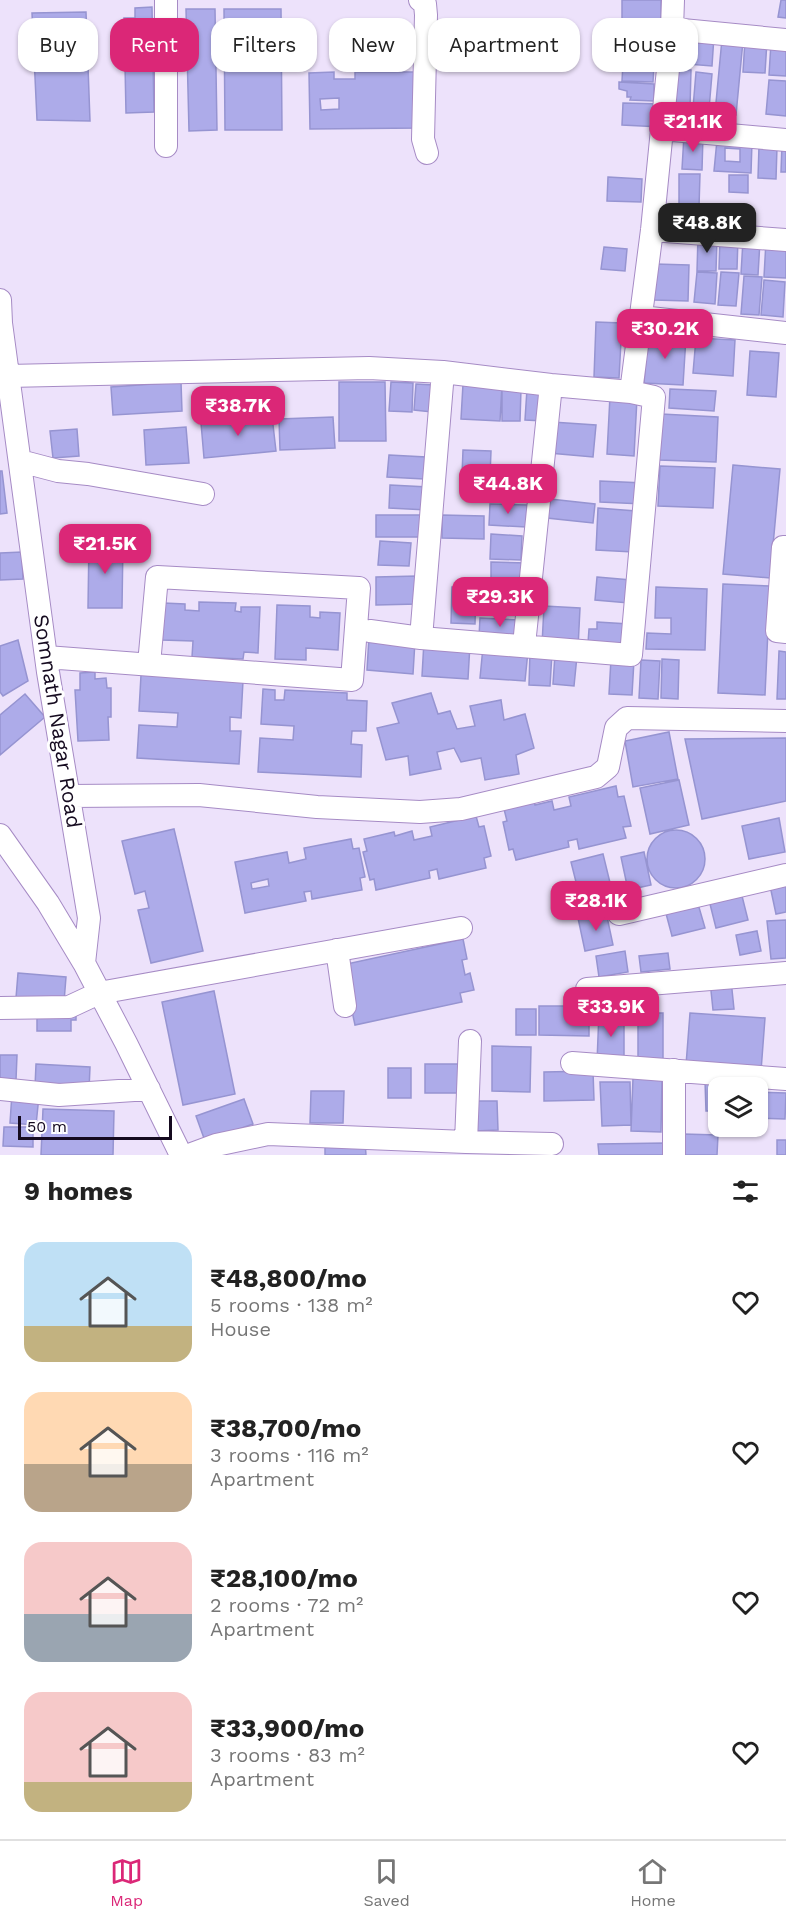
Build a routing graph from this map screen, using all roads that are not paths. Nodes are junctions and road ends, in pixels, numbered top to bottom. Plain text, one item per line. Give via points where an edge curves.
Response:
1 (166, 0) edge
2 (420, 0) edge
3 (673, 0) edge
4 (672, 18) edge
5 (698, 32) edge
6 (786, 40) edge
7 (667, 72) edge
8 (661, 129) junction
9 (786, 141) edge
10 (166, 146) dead end
11 (427, 153) dead end
12 (652, 230) junction
13 (786, 240) edge
14 (0, 300) edge
15 (640, 317) junction
16 (786, 333) edge
17 (443, 372) junction
18 (8, 376) junction
19 (551, 386) junction
20 (631, 392) junction
21 (20, 461) junction
22 (203, 494) dead end
23 (786, 547) edge
24 (370, 631) dead end
25 (786, 632) edge
26 (422, 638) junction
27 (525, 645) junction
28 (46, 657) junction
29 (149, 664) junction
30 (786, 721) edge
31 (69, 796) junction
32 (0, 835) edge
33 (786, 875) edge
34 (619, 914) dead end
35 (461, 928) dead end
36 (337, 950) junction
37 (84, 963) junction
38 (786, 973) edge
39 (587, 989) dead end
40 (99, 993) junction
41 (345, 1006) dead end
42 (0, 1008) edge
43 (470, 1041) dead end
44 (572, 1063) dead end
45 (674, 1070) junction
46 (786, 1079) edge
47 (0, 1089) edge
48 (149, 1089) junction
49 (466, 1142) junction
50 (552, 1144) dead end
51 (181, 1155) edge
52 (189, 1155) edge
53 (674, 1155) edge

1 - 10 street
2 - 11 street via 425,4 426,15 423,139
3 - 4 street
5 - 6 street
7 - 8 street
8 - 9 street
8 - 12 street
12 - 13 street
12 - 15 street
14 - 18 street, Somnath Nagar Road
15 - 16 street
15 - 20 street
17 - 18 street via 369,368
17 - 19 street
17 - 26 street
18 - 21 street, Somnath Nagar Road
19 - 20 street
19 - 27 street
20 - 27 street via 654,397 631,656
21 - 22 street via 58,471
21 - 28 street, Somnath Nagar Road
23 - 25 street via 777,631
24 - 26 street
26 - 27 street
28 - 29 street
28 - 31 street, Somnath Nagar Road
29 - 29 street via 352,680 359,588 157,577
30 - 31 street via 627,718 616,728 608,766 596,777 461,809 420,812 317,807 199,795
31 - 37 street, Somnath Nagar Road via 89,918
32 - 37 street
33 - 34 street
35 - 36 street
36 - 40 street
36 - 41 street
37 - 40 street
38 - 39 street
40 - 42 street via 69,1008
40 - 48 street
43 - 49 street
44 - 45 street
45 - 46 street
45 - 53 street
47 - 48 street via 59,1095
48 - 51 street
49 - 50 street
49 - 52 street via 268,1134

